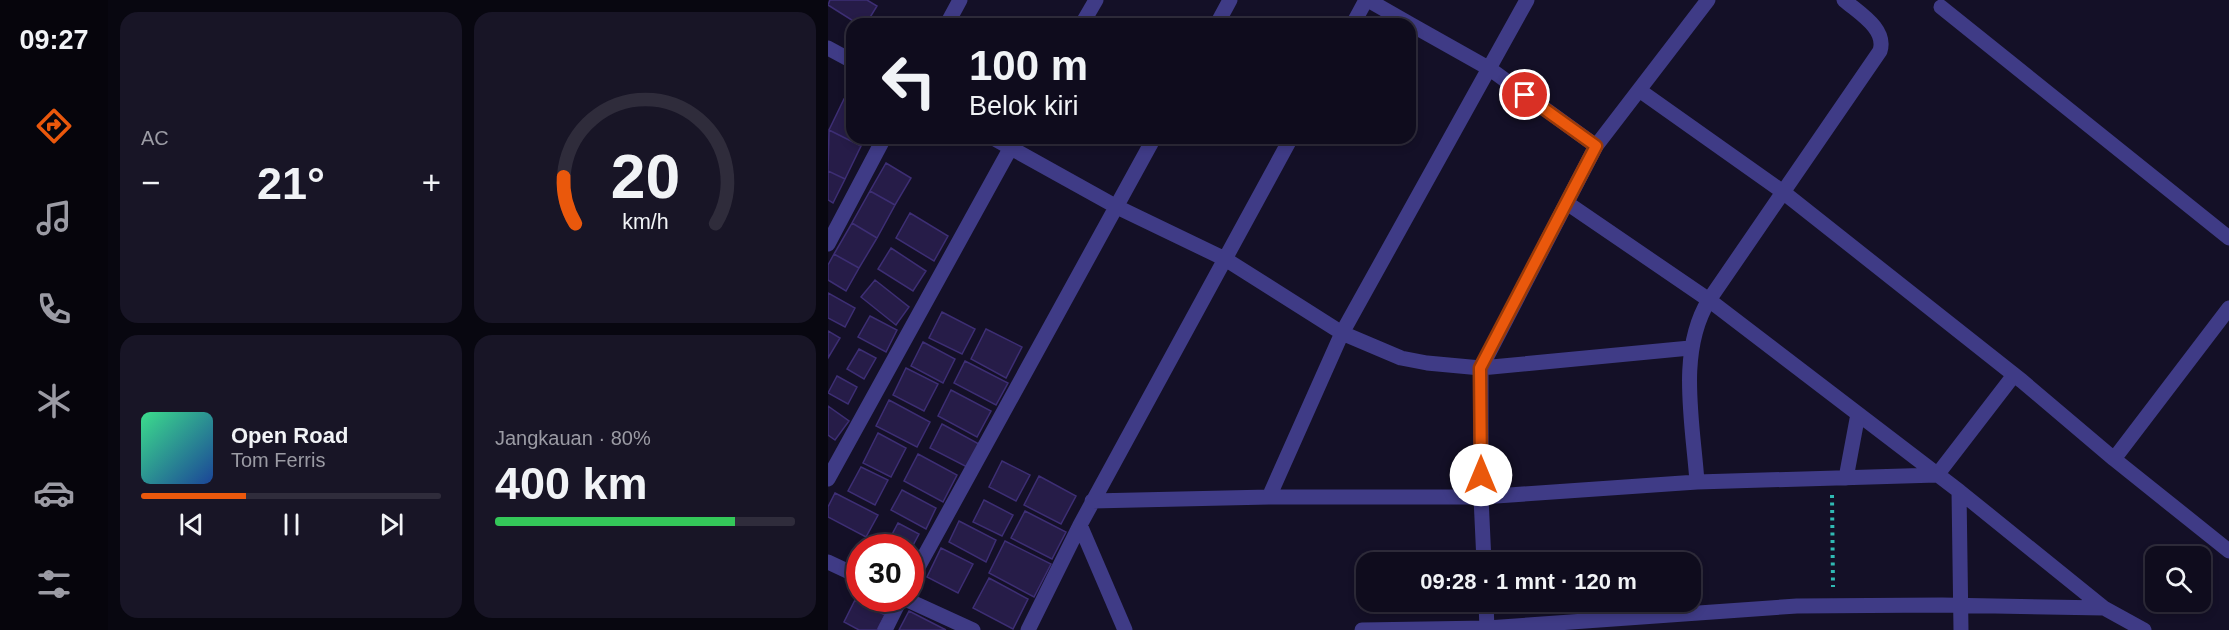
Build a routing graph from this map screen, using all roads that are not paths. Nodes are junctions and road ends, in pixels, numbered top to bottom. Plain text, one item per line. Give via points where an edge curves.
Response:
1 (960, 0) edge
2 (1096, 0) edge
3 (1230, 0) edge
4 (1367, 0) edge
5 (1527, 0) edge
6 (1708, 0) edge
7 (1844, 0) edge
8 (1941, 7) dead end
9 (950, 18) edge
10 (1086, 18) edge
11 (1220, 18) edge
12 (1356, 18) edge
13 (1399, 18) edge
14 (1416, 27) edge
15 (828, 48) edge
16 (846, 58) edge
17 (1490, 69) junction
18 (1639, 90) junction
19 (881, 144) edge
20 (1012, 144) edge
21 (1015, 144) edge
22 (1151, 144) edge
23 (1288, 144) edge
24 (1596, 146) junction
25 (1783, 192) junction
26 (1567, 202) junction
27 (1117, 207) junction
28 (2229, 238) edge
29 (828, 244) edge
30 (1225, 260) junction
31 (1709, 300) junction
32 (2229, 308) edge
33 (1342, 333) junction
34 (1690, 348) junction
35 (1480, 368) junction
36 (2014, 375) junction
37 (1858, 414) junction
38 (2114, 459) junction
39 (1937, 475) junction
40 (828, 479) edge
41 (1839, 479) junction
42 (1697, 482) junction
43 (1959, 491) junction
44 (1269, 497) junction
45 (1481, 497) junction
46 (1092, 501) junction
47 (1080, 525) junction
48 (2229, 551) edge
49 (1484, 552) edge
50 (924, 557) edge
51 (828, 562) edge
52 (846, 570) edge
53 (1960, 606) junction
54 (924, 608) edge
55 (2104, 608) junction
56 (895, 612) edge
57 (1486, 612) edge
58 (1487, 629) edge
59 (885, 630) edge
60 (973, 630) edge
61 (1029, 630) edge
62 (1125, 630) edge
63 (1362, 630) edge
64 (1961, 630) edge
65 (2144, 630) edge

1 - 9 street
2 - 10 street
3 - 11 street
4 - 12 street
4 - 13 street
5 - 17 street
6 - 18 street
7 - 25 street via 1878,31 1882,45
8 - 28 street
14 - 17 street
15 - 16 street
17 - 24 street
17 - 33 street
18 - 24 street
18 - 25 street
19 - 29 street
20 - 40 street
21 - 27 street
22 - 27 street
23 - 30 street
24 - 26 street
25 - 31 street
25 - 36 street
26 - 31 street
26 - 35 street
27 - 30 street
27 - 50 street
30 - 33 street
30 - 46 street
31 - 34 street via 1698,319
31 - 37 street
32 - 38 street
33 - 35 street via 1413,361
33 - 44 street
34 - 35 street
34 - 42 street
35 - 45 street
36 - 38 street
36 - 39 street
37 - 39 street
37 - 41 street
38 - 48 street
39 - 41 street
39 - 43 street
41 - 42 street
42 - 45 street
43 - 53 street
43 - 55 street
44 - 45 street
44 - 46 street
45 - 49 street
46 - 47 street
47 - 61 street
47 - 62 street
51 - 52 street
53 - 55 street
53 - 58 street via 1785,607
53 - 64 street
54 - 60 street
55 - 65 street
56 - 59 street
57 - 58 street
58 - 63 street

